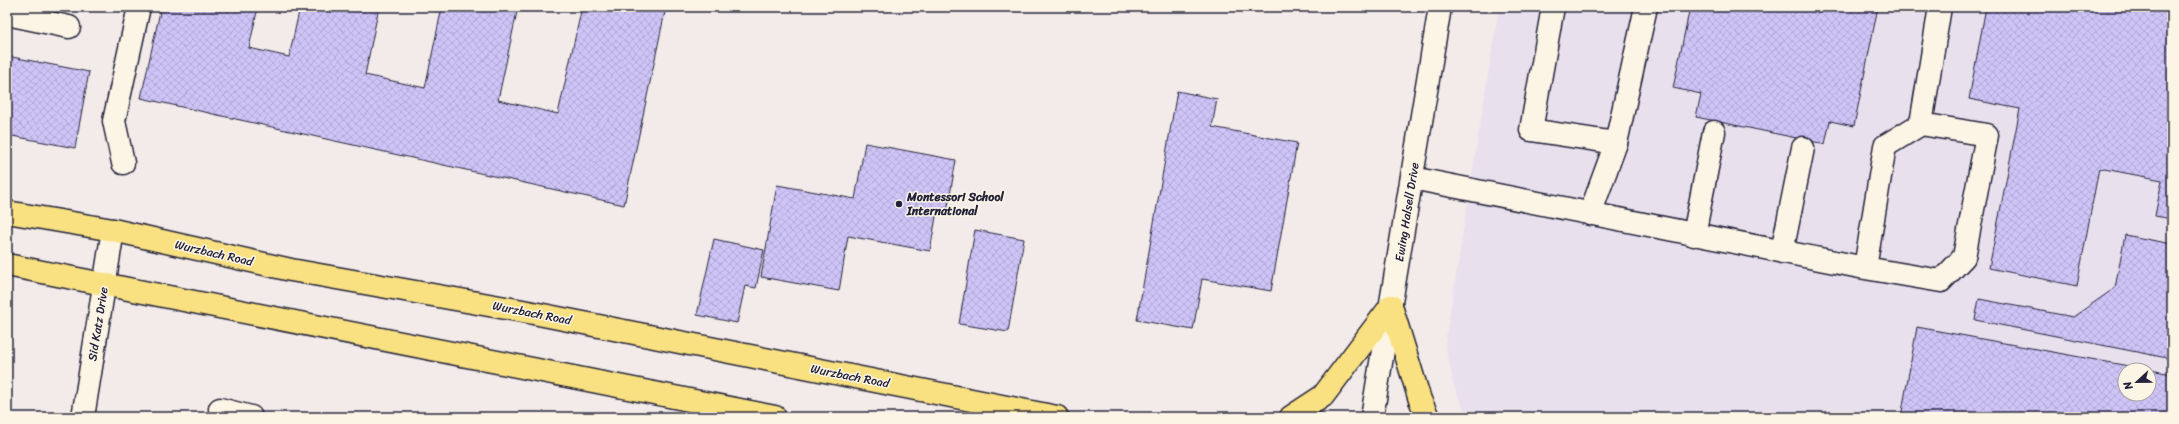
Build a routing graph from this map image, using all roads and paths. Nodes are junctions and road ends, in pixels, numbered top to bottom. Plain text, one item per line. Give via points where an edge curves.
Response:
1 (139, 7) edge
2 (1440, 7) edge
3 (1553, 7) edge
4 (1646, 7) edge
5 (1940, 7) edge
6 (7, 14) edge
7 (69, 27) dead end
8 (1921, 124) junction
9 (1714, 132) dead end
10 (1616, 143) junction
11 (1803, 148) dead end
12 (123, 163) dead end
13 (1412, 178) junction
14 (7, 212) edge
15 (1590, 214) junction
16 (113, 230) junction
17 (1694, 235) junction
18 (1782, 252) junction
19 (7, 265) edge
20 (1864, 268) junction
21 (104, 285) junction
22 (1391, 306) junction
23 (220, 409) dead end
24 (83, 417) edge
25 (251, 417) edge
26 (775, 417) edge
27 (1057, 417) edge
28 (1291, 417) edge
29 (1372, 417) edge
30 (1428, 417) edge

1 - 12 street via 114,121
2 - 13 street, Ewing Halsell Drive
3 - 10 street via 1530,130
4 - 10 street
5 - 8 street
6 - 7 street
8 - 20 street via 1885,146
8 - 20 street via 1987,135 1964,257 1941,281
9 - 17 street
10 - 15 street
11 - 18 street
13 - 15 street
13 - 22 street, Ewing Halsell Drive
14 - 16 main road, Wurzbach Road
15 - 17 street
16 - 21 street, Sid Katz Drive
16 - 27 main road, Wurzbach Road via 291,270 522,311
17 - 18 street
18 - 20 street
19 - 21 main road
21 - 24 street, Sid Katz Drive
21 - 26 main road
22 - 28 main road via 1323,396
22 - 29 street, Ewing Halsell Drive
22 - 30 main road via 1420,400
23 - 25 street

